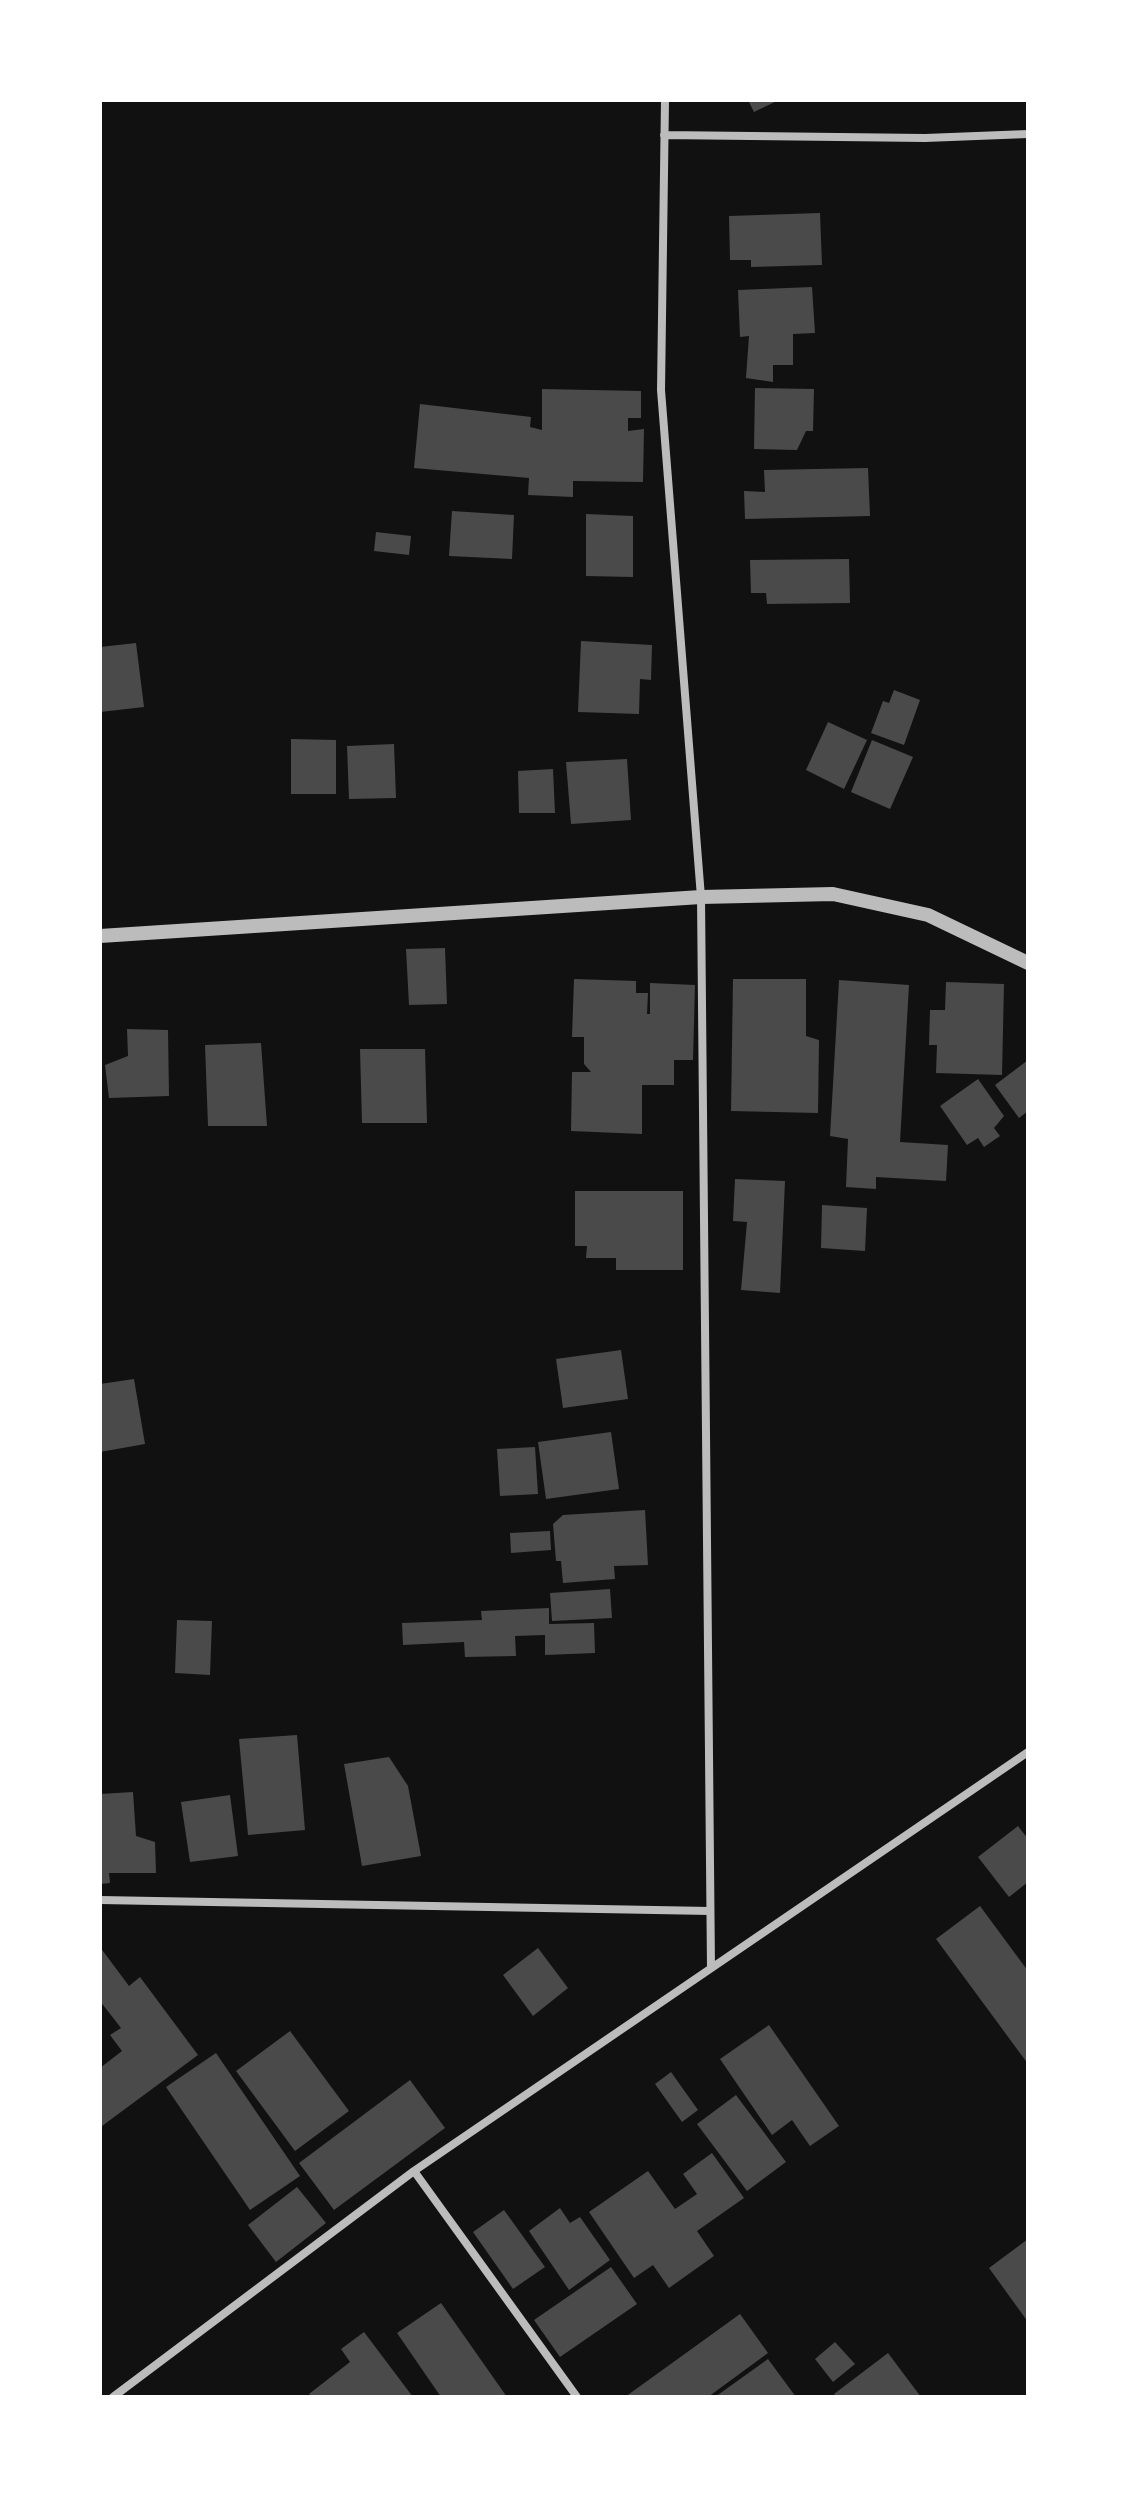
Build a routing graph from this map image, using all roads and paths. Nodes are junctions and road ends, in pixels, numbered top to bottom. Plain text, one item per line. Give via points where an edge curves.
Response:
1 (665, 100) edge
2 (1028, 134) edge
3 (664, 135) junction
4 (701, 897) junction
5 (100, 936) edge
6 (1028, 963) edge
7 (1028, 1752) edge
8 (100, 1900) edge
9 (710, 1911) junction
10 (711, 1968) junction
11 (414, 2171) junction
12 (113, 2397) edge
13 (577, 2397) edge

1 - 3 street
2 - 3 street
3 - 4 street via 661,390
4 - 5 street
4 - 6 street via 833,894 928,915
4 - 9 street
7 - 10 street
8 - 9 street
9 - 10 street
10 - 11 street
11 - 12 street
11 - 13 street

